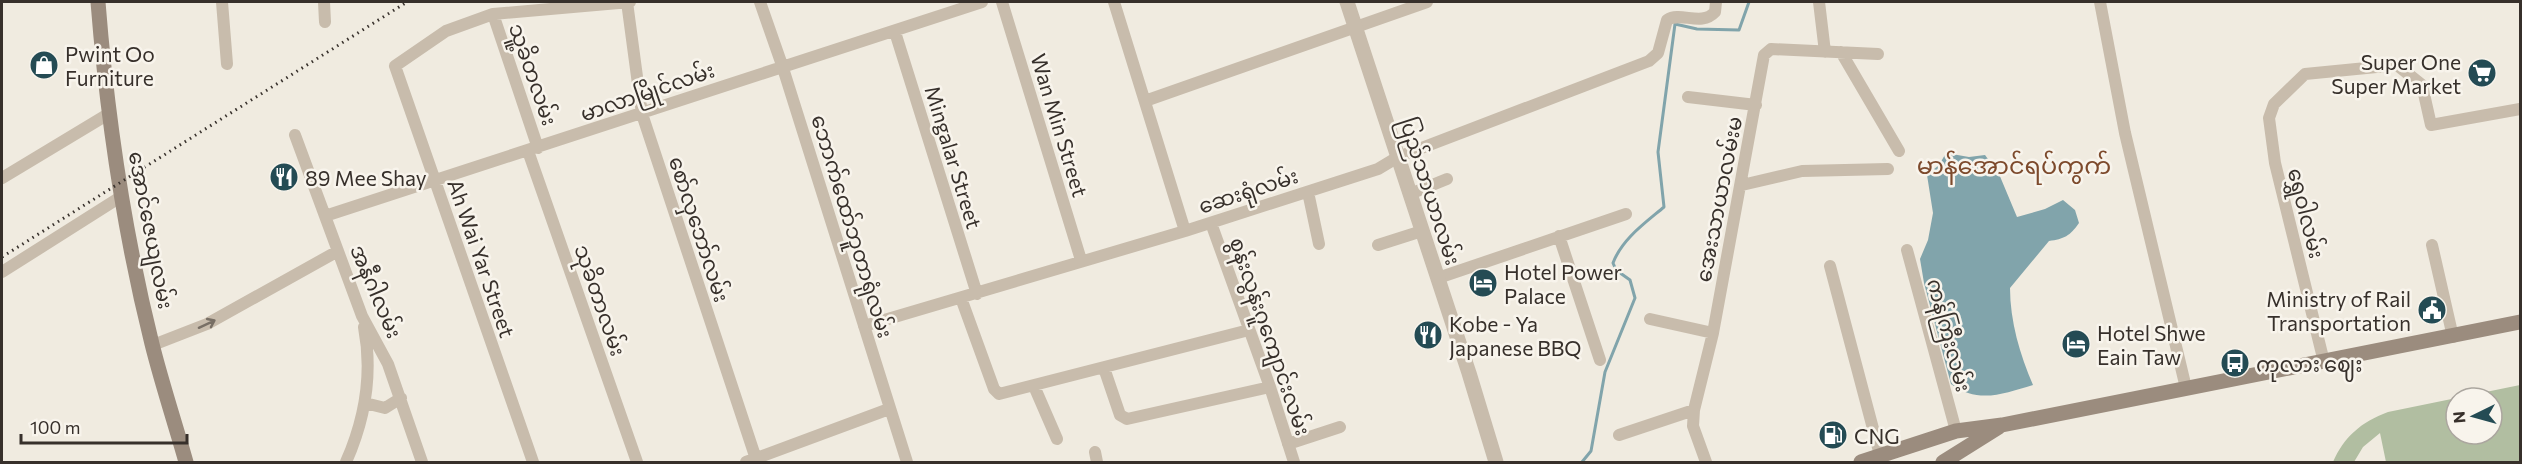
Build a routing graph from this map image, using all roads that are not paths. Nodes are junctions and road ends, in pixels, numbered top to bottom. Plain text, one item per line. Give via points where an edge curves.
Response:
1 (98, 2) edge
2 (222, 2) edge
3 (324, 2) edge
4 (629, 2) edge
5 (760, 2) edge
6 (982, 2) edge
7 (1002, 2) edge
8 (1114, 2) edge
9 (1347, 2) edge
10 (1427, 2) edge
11 (1716, 2) edge
12 (1819, 2) edge
13 (2100, 2) edge
14 (493, 14) junction
15 (325, 22) dead end
16 (1356, 27) junction
17 (894, 32) junction
18 (1825, 52) junction
19 (1841, 52) junction
20 (1878, 54) dead end
21 (227, 64) dead end
22 (782, 65) junction
23 (1688, 97) dead end
24 (1145, 101) junction
25 (1756, 105) junction
26 (2520, 109) edge
27 (110, 113) junction
28 (642, 114) junction
29 (295, 135) dead end
30 (533, 149) junction
31 (1899, 151) dead end
32 (1398, 157) junction
33 (1888, 169) dead end
34 (2, 178) edge
35 (1447, 179) dead end
36 (435, 182) junction
37 (1742, 184) junction
38 (1308, 192) junction
39 (1410, 194) junction
40 (122, 196) junction
41 (1626, 214) dead end
42 (325, 216) junction
43 (1211, 223) junction
44 (1185, 231) junction
45 (1422, 231) junction
46 (1559, 236) junction
47 (1319, 244) dead end
48 (1378, 245) dead end
49 (2432, 245) dead end
50 (1907, 250) dead end
51 (338, 251) junction
52 (1082, 260) junction
53 (1830, 266) dead end
54 (2, 272) edge
55 (1438, 278) junction
56 (977, 294) junction
57 (962, 298) junction
58 (362, 316) junction
59 (1650, 319) dead end
60 (2520, 322) edge
61 (864, 326) junction
62 (1250, 330) junction
63 (1713, 333) junction
64 (2453, 337) junction
65 (153, 345) junction
66 (1600, 360) dead end
67 (2324, 362) junction
68 (1104, 368) junction
69 (1034, 386) junction
70 (1270, 387) junction
71 (2186, 388) junction
72 (401, 398) junction
73 (365, 403) junction
74 (889, 409) junction
75 (1694, 410) junction
76 (2002, 425) junction
77 (1340, 427) dead end
78 (1956, 431) junction
79 (1619, 435) dead end
80 (1057, 439) dead end
81 (1288, 444) junction
82 (1881, 455) junction
83 (753, 461) edge
84 (186, 462) edge
85 (346, 462) edge
86 (422, 462) edge
87 (532, 462) edge
88 (637, 462) edge
89 (907, 462) edge
90 (1294, 462) edge
91 (1496, 462) edge
92 (1706, 462) edge
93 (1861, 462) edge
94 (1943, 462) edge

1 - 27 main road, အောင်ဇေယျလမ်း
2 - 21 street
3 - 15 street
4 - 14 street
4 - 28 street, စော်လှဘော်လမ်း
5 - 22 street, ဘောက်ထော်ဘူတာရုံလမ်း
6 - 17 street, မာလာမြိုင်လမ်း
7 - 52 street, Wan Min Street
8 - 24 street
9 - 16 street, ပြည်သာယာလမ်း
10 - 16 street
11 - 32 street, ဆေးရုံလမ်း via 1715,12 1707,18 1667,20 1658,52 1636,67
12 - 18 street
13 - 71 street via 2125,133
14 - 30 street, သူ့ခိတလမ်း
14 - 36 street, Ah Wai Yar Street via 446,32 395,66
16 - 24 street
16 - 32 street, ပြည်သာယာလမ်း
17 - 22 street, မာလာမြိုင်လမ်း
17 - 56 street, Mingalar Street
18 - 19 street, အေးသာယာလမ်းမ
18 - 25 street, အေးသာယာလမ်းမ via 1767,51
19 - 20 street, အေးသာယာလမ်းမ
19 - 31 street
22 - 28 street, မာလာမြိုင်လမ်း
22 - 61 street, ဘောက်ထော်ဘူတာရုံလမ်း
23 - 25 street
24 - 44 street
25 - 37 street, အေးသာယာလမ်းမ
26 - 67 street, ရွှေဝါလမ်း via 2430,124 2422,85 2397,65 2305,74 2274,105 2269,118 2275,163
27 - 34 street
27 - 40 main road, အောင်ဇေယျလမ်း
28 - 30 street, မာလာမြိုင်လမ်း
28 - 83 street, စော်လှဘော်လမ်း
29 - 42 street, အနီဂါလမ်း
30 - 36 street, မာလာမြိုင်လမ်း
30 - 88 street, သုခိတာလမ်း
32 - 38 street, ဆေးရုံလမ်း via 1378,169
32 - 39 street, ပြည်သာယာလမ်း
33 - 37 street via 1802,171
35 - 39 street
36 - 42 street, မာလာမြိုင်လမ်း
36 - 87 street, Ah Wai Yar Street
37 - 63 street, အေးသာယာလမ်းမ
38 - 43 street, ဆေးရုံလမ်း
38 - 47 street
39 - 45 street, ပြည်သာယာလမ်း
40 - 54 street
40 - 65 main road, အောင်ဇေယျလမ်း
41 - 46 street
42 - 51 street, အနီဂါလမ်း
43 - 44 street, ဆေးရုံလမ်း
43 - 62 street, စွန်းလွန်းဂူကျောင်းလမ်း
44 - 52 street, ဆေးရုံလမ်း
45 - 48 street
45 - 55 street, ပြည်သာယာလမ်း
46 - 55 street
46 - 66 street
49 - 64 street
50 - 78 street, ကန်ကြီးလမ်း
51 - 58 street, အနီဂါလမ်း
65 -> 51 street via 207,324
52 - 56 street, ဆေးရုံလမ်း
53 - 82 street
55 - 91 street, ပြည်သာယာလမ်း
56 - 57 street, ဆေးရုံလမ်း
57 - 61 street, ဆေးရုံလမ်း
57 - 69 street via 994,389 999,394
58 - 72 street, အနီဂါလမ်း
58 - 73 street via 369,354
59 - 63 street
60 - 64 main road
61 - 74 street, ဘောက်ထော်ဘူတာရုံလမ်း
62 - 68 street
62 - 70 street, စွန်းလွန်းဂူကျောင်းလမ်း
63 - 75 street, အေးသာယာလမ်းမ
64 - 67 main road
65 - 84 main road, အောင်ဇေယျလမ်း
67 - 71 main road
68 - 69 street
68 - 70 street via 1120,414 1127,419
69 - 80 street
70 - 81 street, စွန်းလွန်းဂူကျောင်းလမ်း
71 - 76 main road
72 - 73 street via 385,408
72 - 86 street, အနီဂါလမ်း
73 - 85 street
74 - 83 street
74 - 89 street, ဘောက်ထော်ဘူတာရုံလမ်း
75 - 79 street
75 - 92 street, အေးသာယာလမ်းမ via 1694,426
76 - 78 main road
76 - 94 main road
77 - 81 street
78 - 82 main road
81 - 90 street, စွန်းလွန်းဂူကျောင်းလမ်း
82 - 93 main road

